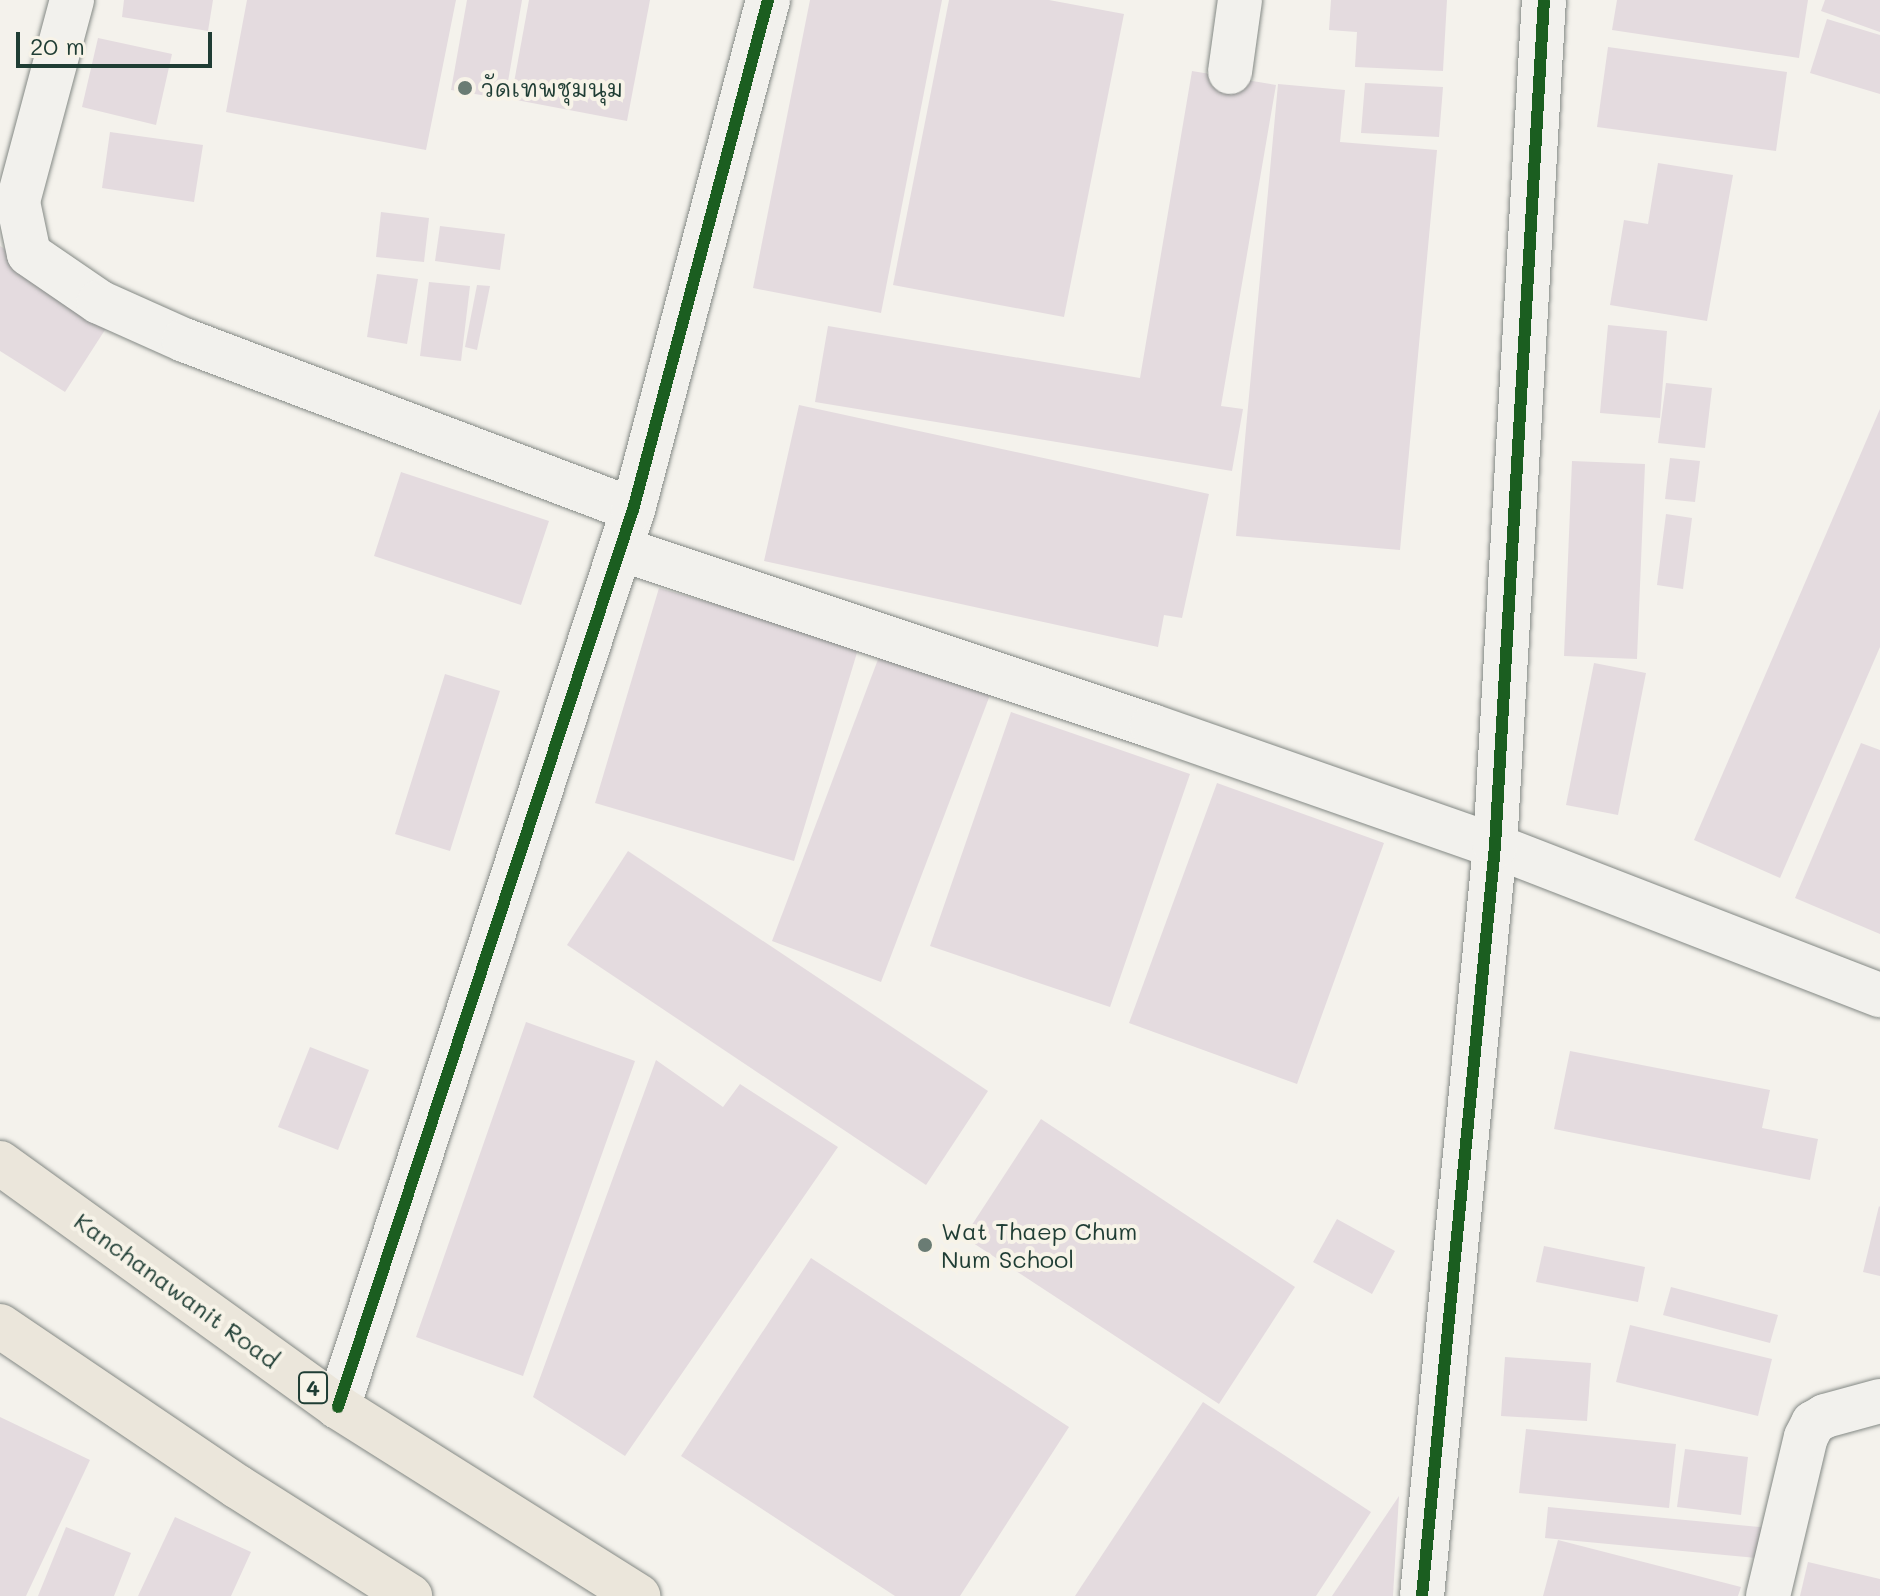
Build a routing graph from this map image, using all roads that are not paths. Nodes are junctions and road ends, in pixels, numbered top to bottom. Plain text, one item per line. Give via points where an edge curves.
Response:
1 (72, 0) edge
2 (768, 0) edge
3 (1240, 0) edge
4 (1544, 0) edge
5 (1230, 72) dead end
6 (627, 529) junction
7 (1495, 846) junction
8 (1880, 995) edge
9 (0, 1163) edge
10 (0, 1326) edge
11 (1880, 1401) edge
12 (338, 1407) junction
13 (410, 1596) edge
14 (638, 1596) edge
15 (1422, 1596) edge
16 (1768, 1596) edge

1 - 6 street via 18,202 29,254 99,302
2 - 6 street
3 - 5 street
4 - 7 street
6 - 7 street via 1152,726
6 - 12 street
7 - 8 street
7 - 15 street
9 - 12 highway, Kanchanawanit Road / 4
10 - 13 highway
11 - 16 street via 1813,1423
12 - 14 highway, Kanchanawanit Road / 4

